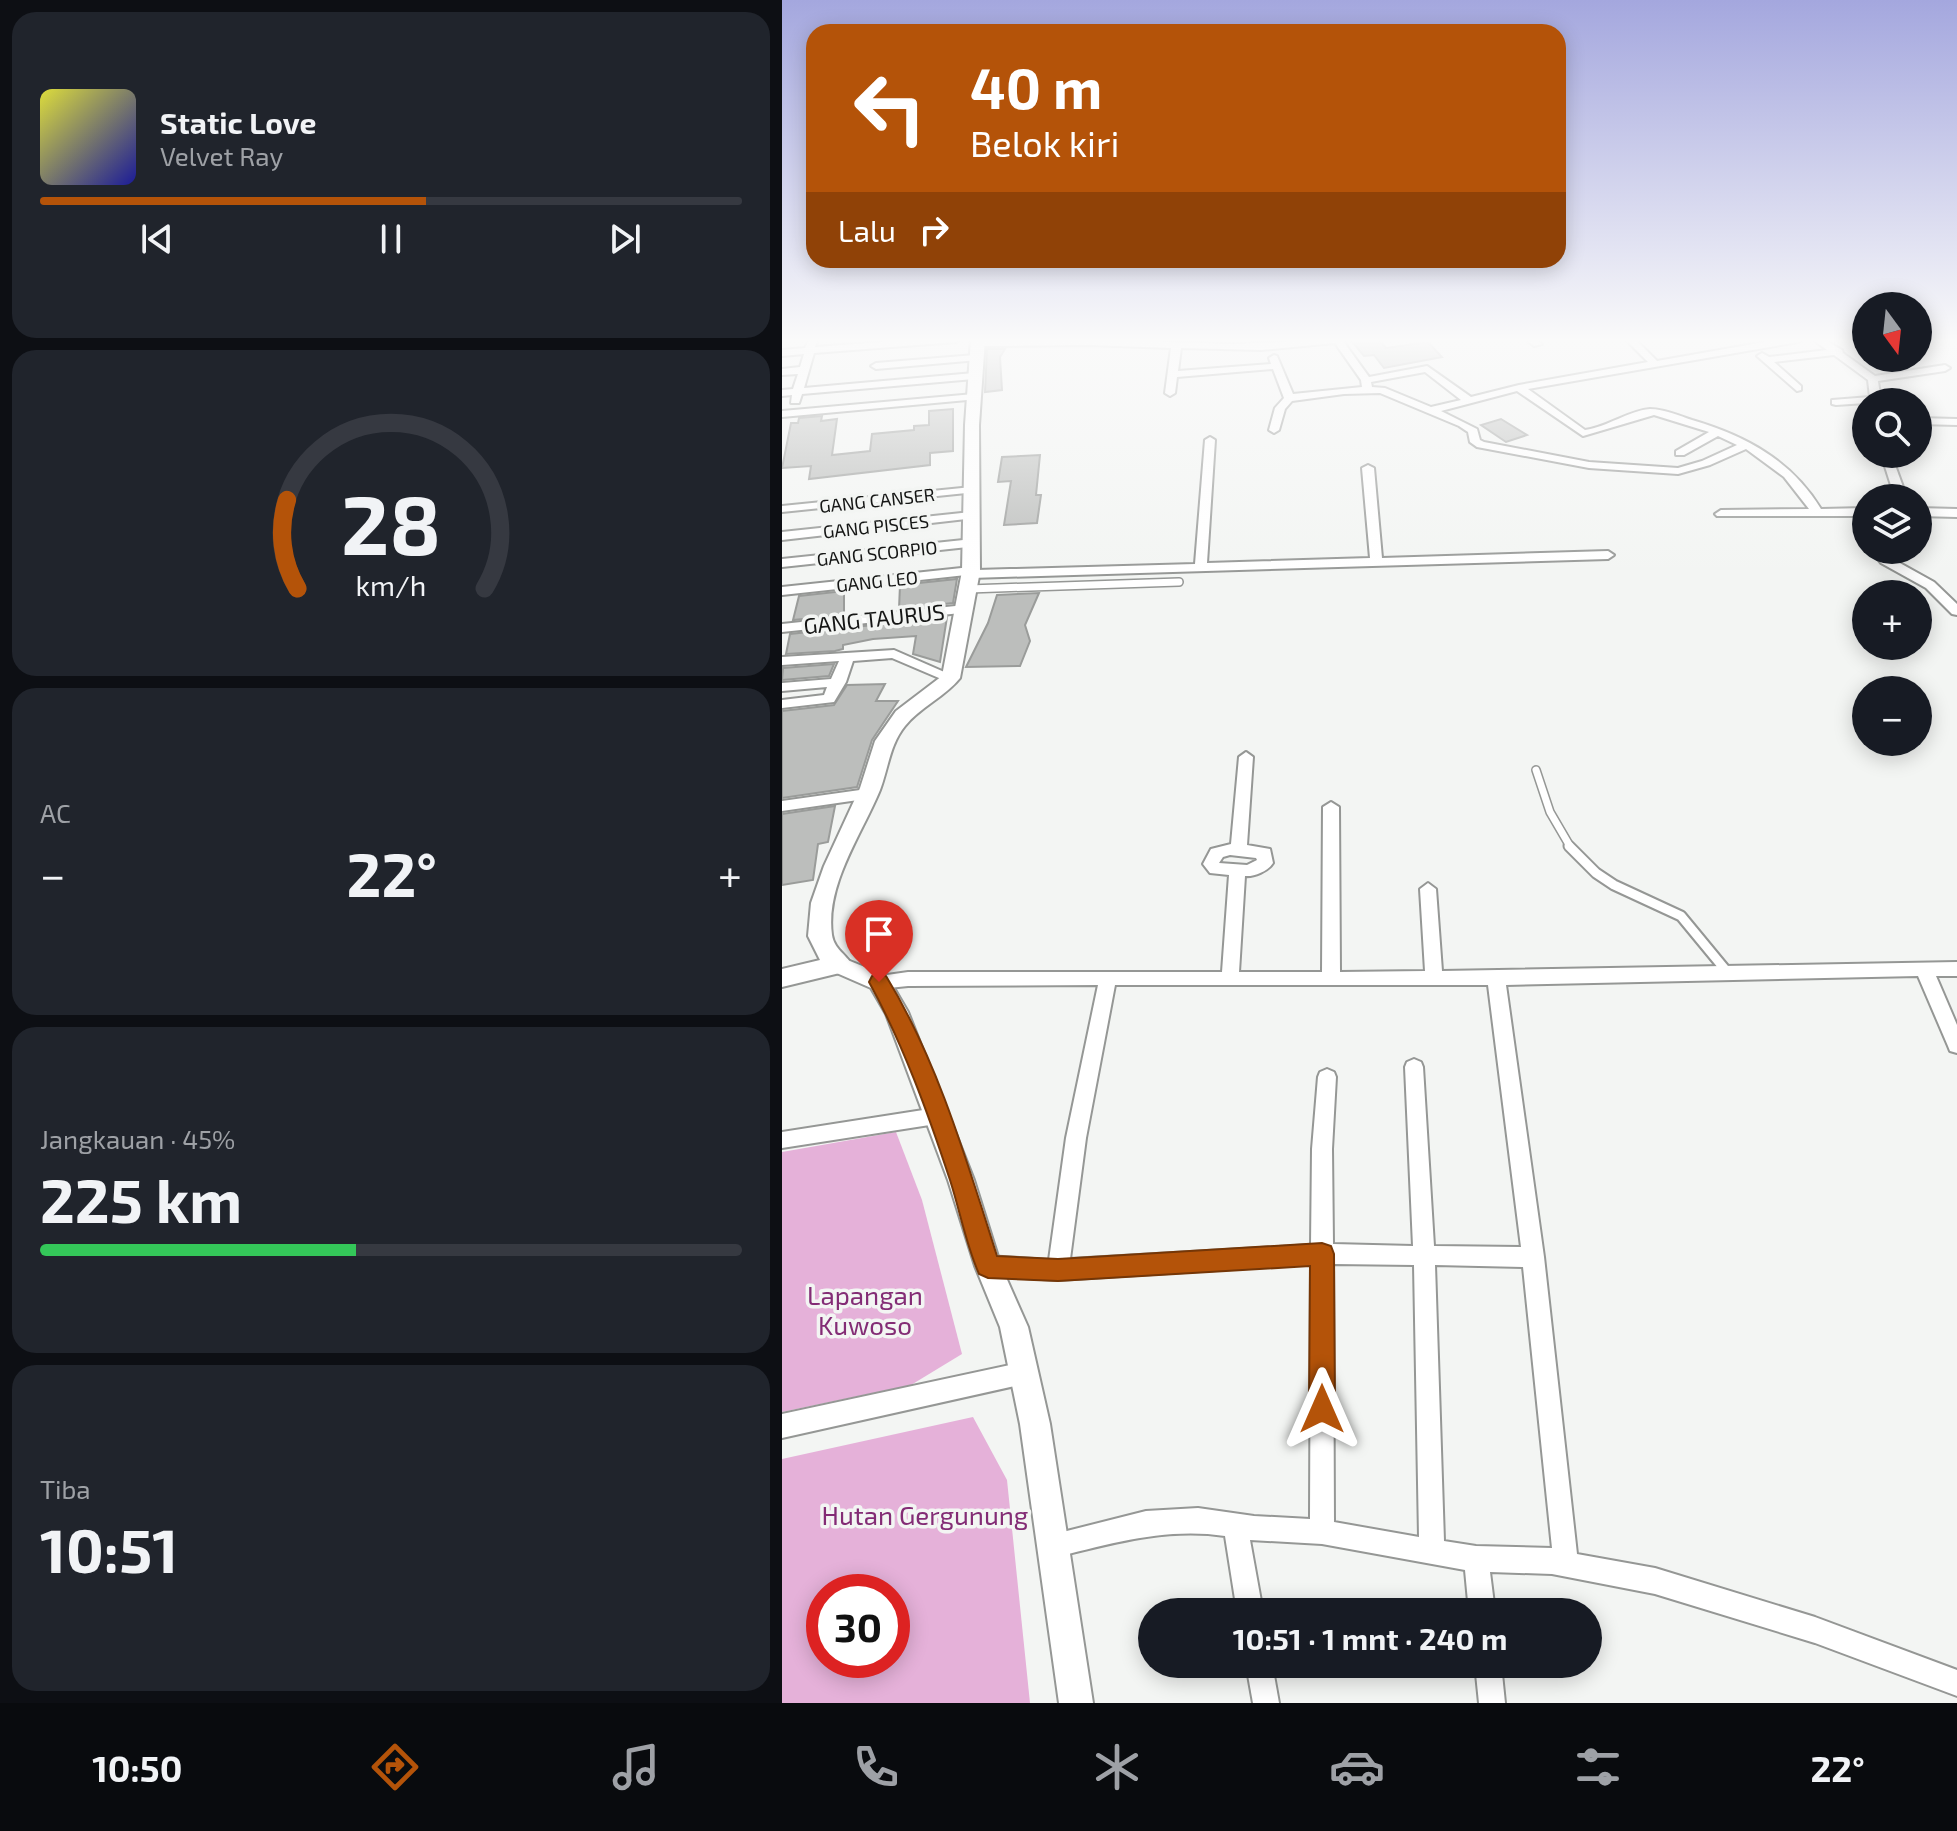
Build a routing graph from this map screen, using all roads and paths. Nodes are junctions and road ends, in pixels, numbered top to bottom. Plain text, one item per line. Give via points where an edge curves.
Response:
1 (974, 418) edge
2 (1277, 418) edge
3 (1449, 418) edge
4 (1562, 418) edge
5 (1629, 418) edge
6 (1670, 418) edge
7 (1932, 421) edge
8 (1957, 422) edge
9 (1274, 430) dead end
10 (1715, 433) junction
11 (1210, 440) dead end
12 (1748, 444) junction
13 (1680, 453) dead end
14 (1368, 468) dead end
15 (972, 490) junction
16 (782, 509) edge
17 (1932, 512) edge
18 (1852, 513) edge
19 (1957, 513) edge
20 (1721, 514) dead end
21 (1818, 514) junction
22 (971, 516) junction
23 (782, 536) edge
24 (973, 543) junction
25 (1608, 555) dead end
26 (1376, 562) junction
27 (782, 563) edge
28 (1892, 564) edge
29 (1201, 567) junction
30 (970, 578) junction
31 (1179, 582) dead end
32 (782, 591) edge
33 (965, 609) junction
34 (1957, 611) edge
35 (782, 628) edge
36 (849, 655) junction
37 (782, 661) edge
38 (951, 678) junction
39 (839, 682) junction
40 (782, 687) edge
41 (782, 704) edge
42 (1246, 757) dead end
43 (1536, 770) dead end
44 (867, 794) junction
45 (782, 806) edge
46 (1331, 807) dead end
47 (1239, 849) junction
48 (1237, 871) junction
49 (1428, 889) dead end
50 (840, 965) junction
51 (1924, 969) junction
52 (1957, 969) edge
53 (1729, 974) junction
54 (1331, 976) junction
55 (1230, 977) junction
56 (1434, 977) junction
57 (1496, 977) junction
58 (782, 978) edge
59 (1108, 978) junction
60 (879, 982) junction
61 (1957, 1046) edge
62 (1414, 1067) dead end
63 (1327, 1077) dead end
64 (936, 1116) junction
65 (782, 1140) edge
66 (1322, 1254) junction
67 (1424, 1254) junction
68 (1533, 1257) junction
69 (988, 1266) junction
70 (1058, 1270) junction
71 (1024, 1373) junction
72 (782, 1426) edge
73 (1235, 1525) junction
74 (1322, 1532) junction
75 (1052, 1546) junction
76 (1432, 1550) junction
77 (1476, 1559) junction
78 (1566, 1565) junction
79 (1248, 1598) edge
80 (1480, 1598) edge
81 (1262, 1678) edge
82 (1489, 1678) edge
83 (1957, 1683) edge
84 (1076, 1703) edge
85 (1266, 1703) edge
86 (1492, 1703) edge

1 - 15 main road
2 - 9 street
3 - 12 street via 1471,429 1481,445 1599,466 1687,470
4 - 5 street via 1583,433
6 - 10 street
7 - 8 street
10 - 12 street
10 - 13 street
11 - 29 street
12 - 21 street via 1791,477
14 - 26 street
15 - 16 street, GANG CANSER
15 - 22 main road
17 - 19 street
18 - 21 street
20 - 21 street
22 - 23 street, GANG PISCES
22 - 24 main road
24 - 27 street, GANG SCORPIO
24 - 30 main road
25 - 26 street, GANG LEO
26 - 29 street, GANG LEO
28 - 34 street via 1930,585
29 - 30 street, GANG LEO
30 - 31 lane
30 - 32 street, GANG LEO
30 - 33 main road
33 - 35 street, GANG TAURUS
33 - 38 main road
36 - 37 street
36 - 38 street via 905,657
36 - 39 street
38 - 44 main road via 892,729
39 - 40 street
39 - 41 street via 829,699
42 - 47 street
43 - 53 lane via 1547,809 1575,855 1630,895 1683,918
44 - 45 street
44 - 50 main road via 823,901 821,941
46 - 54 street
47 - 48 street via 1211,858 1216,869
47 - 48 street via 1258,850 1266,857 1258,868
48 - 55 street
49 - 56 street
50 - 58 main road
50 - 60 street
51 - 52 street
51 - 53 street
51 - 61 street
53 - 57 street
54 - 55 street
54 - 56 street
55 - 59 street
56 - 57 street
57 - 68 street
59 - 60 street
59 - 70 street via 1076,1138
60 - 64 street via 897,1012
62 - 67 street
63 - 66 street
64 - 65 street
64 - 69 street
66 - 67 street
66 - 70 street
66 - 74 street
67 - 68 street
67 - 76 street
68 - 78 street
69 - 70 street
69 - 71 street via 1014,1327
71 - 72 street
71 - 75 street
73 - 74 street
73 - 75 street via 1198,1520 1146,1523
73 - 79 street
74 - 76 street
75 - 84 street
76 - 77 street
77 - 78 street
77 - 80 street
78 - 83 street via 1655,1581 1815,1630
81 - 85 street
82 - 86 street

